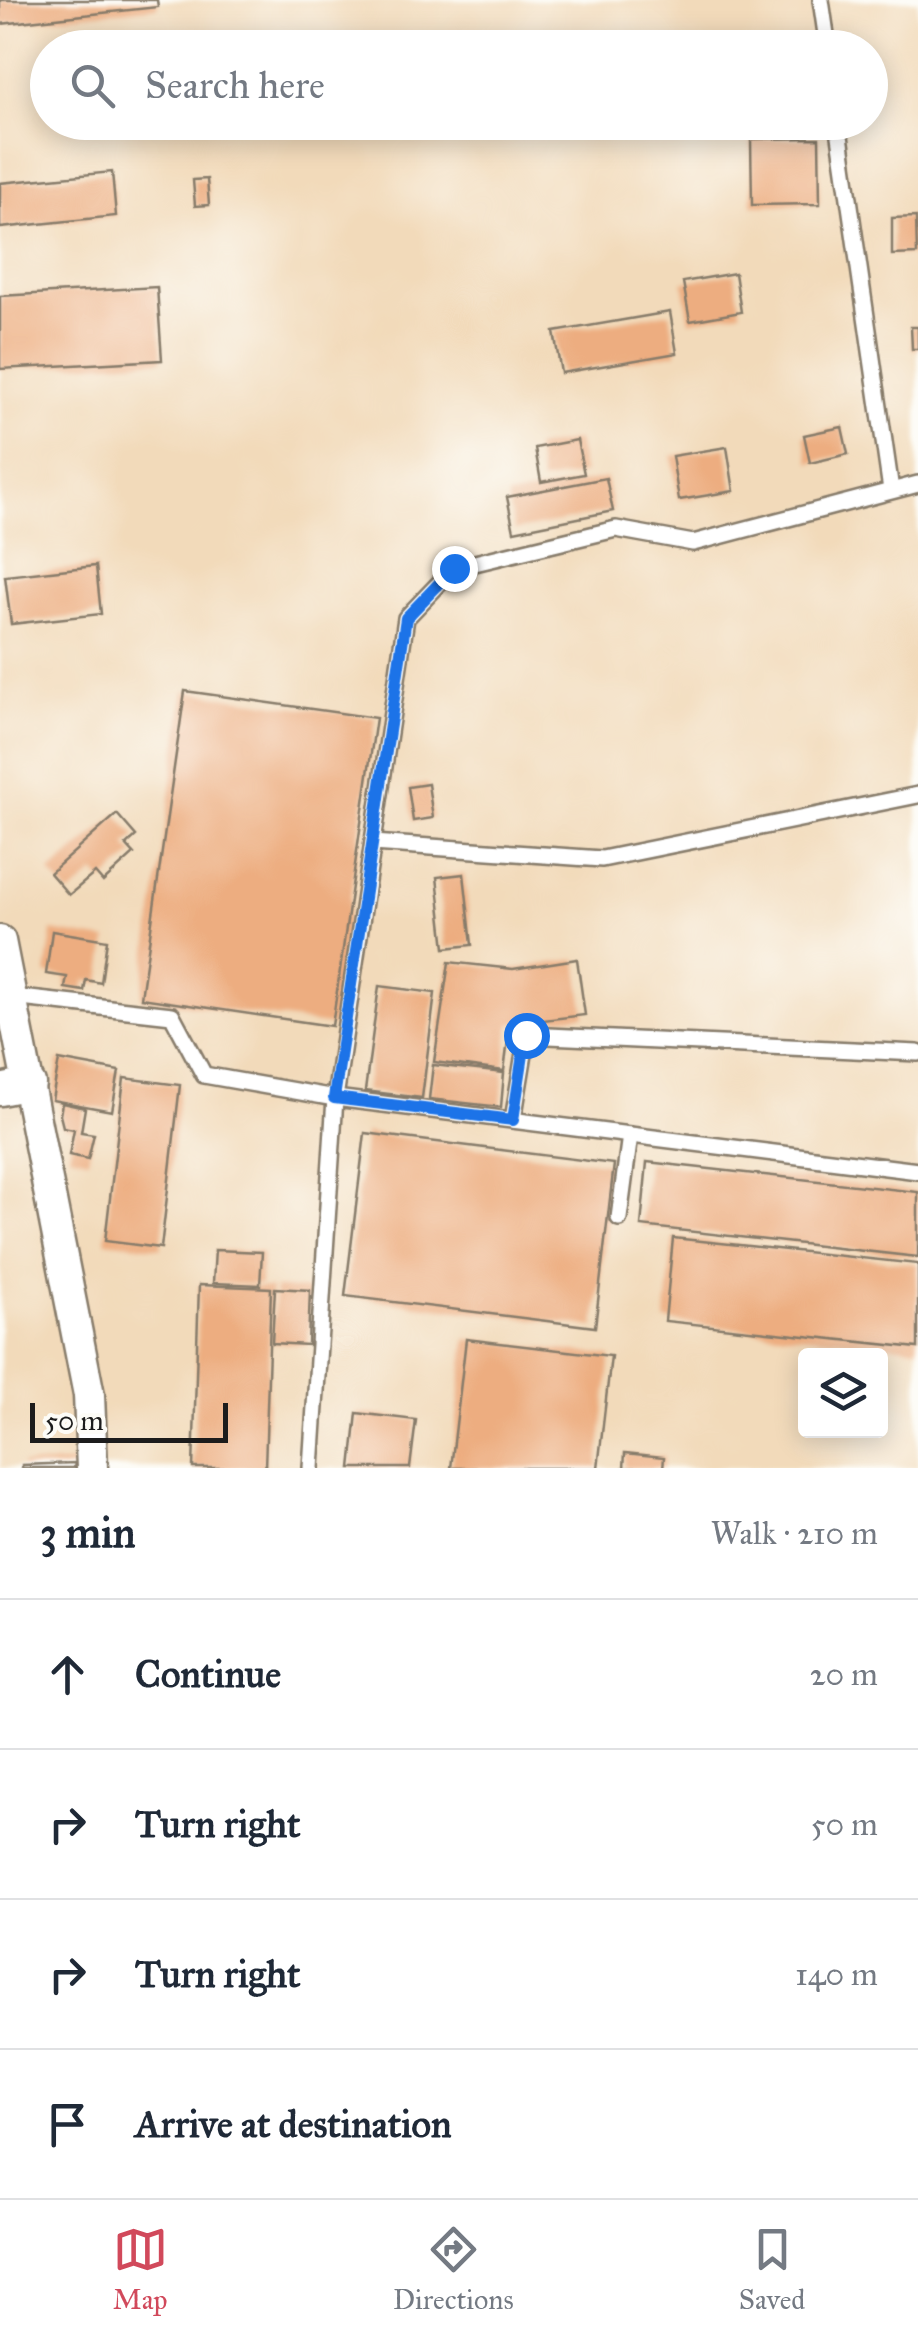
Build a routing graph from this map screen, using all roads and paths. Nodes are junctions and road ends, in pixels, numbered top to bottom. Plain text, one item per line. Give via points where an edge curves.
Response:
1 (821, 0) edge
2 (825, 30) edge
3 (841, 140) edge
4 (918, 484) edge
5 (891, 490) junction
6 (918, 796) edge
7 (372, 843) junction
8 (0, 941) edge
9 (12, 997) junction
10 (918, 1053) edge
11 (15, 1087) edge
12 (334, 1098) junction
13 (513, 1120) junction
14 (630, 1135) junction
15 (918, 1171) edge
16 (618, 1218) dead end
17 (92, 1468) edge
18 (311, 1468) edge

1 - 2 lane
3 - 5 lane
4 - 5 lane
5 - 7 lane via 693,543 616,529 454,568 406,618
6 - 7 lane via 602,859
7 - 12 lane
8 - 9 street
9 - 11 street
9 - 12 lane via 172,1015 204,1075
10 - 13 lane via 526,1035
11 - 17 street via 88,1395
12 - 13 lane
12 - 18 lane
13 - 14 lane
14 - 15 lane
14 - 16 lane

